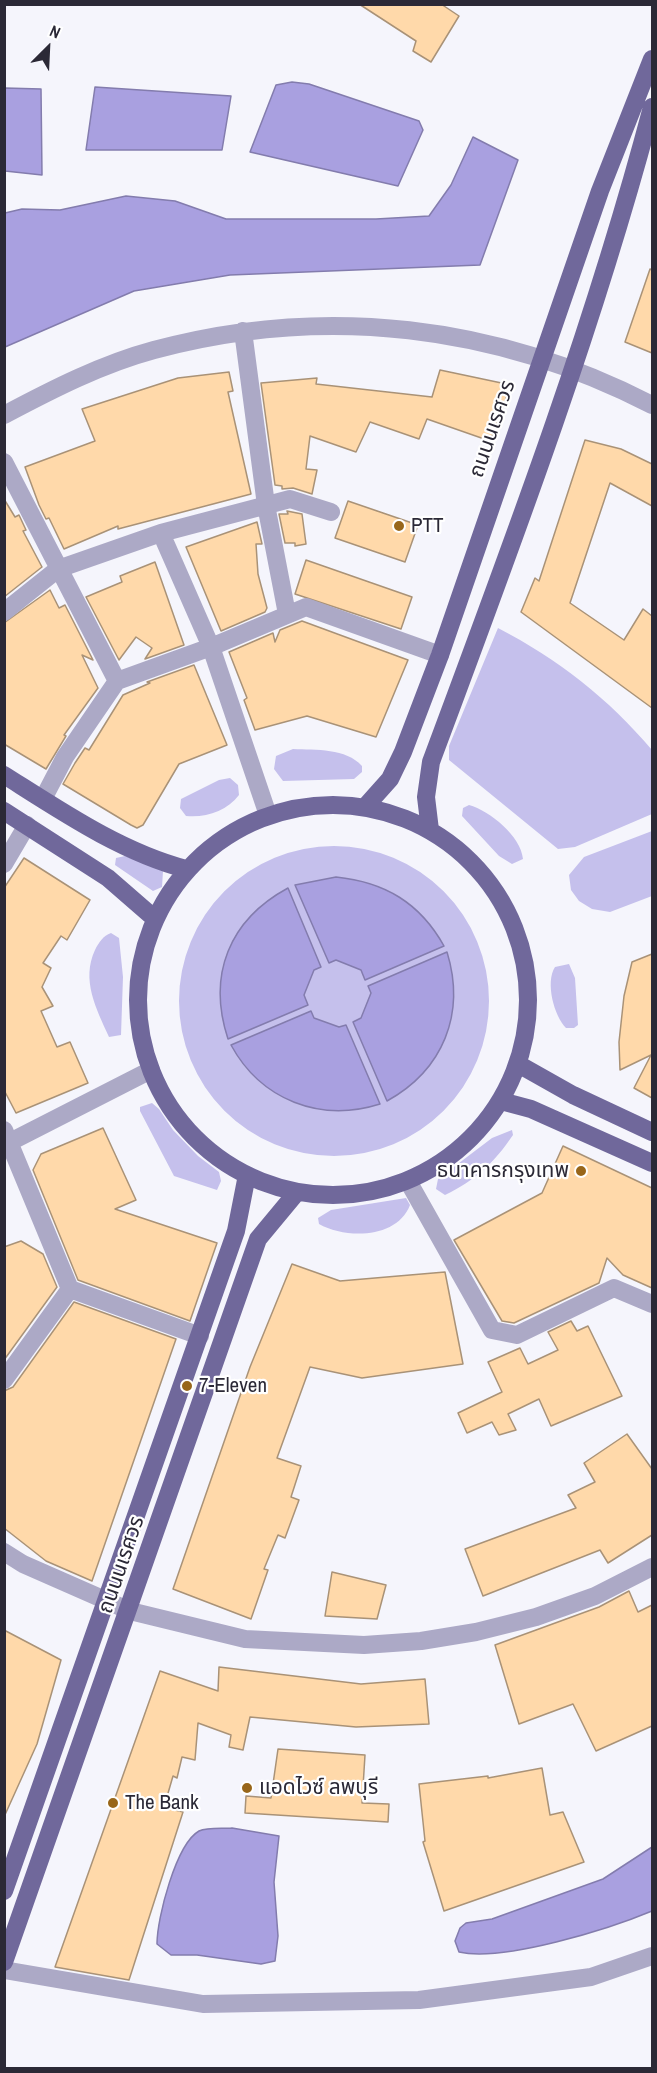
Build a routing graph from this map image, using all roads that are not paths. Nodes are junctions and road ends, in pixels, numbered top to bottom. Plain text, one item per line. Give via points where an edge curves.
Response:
1 (652, 59) edge
2 (652, 107) edge
3 (243, 331) junction
4 (542, 357) junction
5 (572, 368) junction
6 (652, 405) edge
7 (4, 415) edge
8 (4, 462) edge
9 (266, 505) junction
10 (331, 512) dead end
11 (161, 533) junction
12 (58, 568) junction
13 (4, 612) edge
14 (287, 614) junction
15 (211, 647) junction
16 (440, 655) junction
17 (117, 681) junction
18 (4, 774) edge
19 (43, 799) junction
20 (365, 807) junction
21 (4, 811) edge
22 (268, 815) junction
23 (27, 825) junction
24 (430, 830) junction
25 (4, 864) edge
26 (186, 869) junction
27 (154, 918) junction
28 (518, 1064) junction
29 (151, 1070) junction
30 (501, 1101) junction
31 (652, 1132) edge
32 (7, 1136) edge
33 (652, 1163) edge
34 (247, 1175) junction
35 (408, 1181) junction
36 (297, 1192) junction
37 (70, 1289) junction
38 (652, 1304) edge
39 (200, 1336) junction
40 (4, 1380) edge
41 (4, 1552) edge
42 (652, 1567) edge
43 (108, 1602) junction
44 (130, 1611) junction
45 (4, 1892) edge
46 (652, 1956) edge
47 (4, 1962) edge
48 (4, 1971) edge

1 - 4 main road, ถนนนเรศวร via 600,191
2 - 5 main road via 626,208
3 - 4 street via 352,325 461,336
3 - 7 street via 153,350 67,382
3 - 9 street
4 - 5 street
4 - 16 main road, ถนนนเรศวร
5 - 6 street
5 - 24 main road via 431,762 426,798
8 - 12 street
9 - 10 street via 290,499
9 - 11 street
9 - 14 street
11 - 12 street
11 - 15 street
12 - 13 street
12 - 17 street
14 - 15 street
14 - 16 street via 306,607
15 - 17 street
15 - 22 street
16 - 20 main road, ถนนนเรศวร via 395,770
17 - 19 street via 65,758
18 - 19 main road
19 - 26 main road via 127,848
20 - 22 main road via 316,805
20 - 24 main road
21 - 23 main road
22 - 26 main road via 210,846
23 - 25 street
23 - 27 main road via 108,878
24 - 28 main road via 467,858 496,893 516,930 529,1002
26 - 27 main road
27 - 29 main road via 140,960 136,1004 142,1047
28 - 30 main road
28 - 31 main road
29 - 32 street
29 - 34 main road via 158,1089 181,1124 211,1153
30 - 33 main road via 531,1109
30 - 35 main road via 461,1148
32 - 37 street
34 - 36 main road
34 - 39 main road, ถนนนเรศวร via 236,1231
35 - 36 main road via 372,1192
35 - 38 street via 492,1329 517,1335 614,1288
36 - 44 main road, ถนนนเรศวร via 258,1239
37 - 39 street
37 - 40 street
39 - 43 main road, ถนนนเรศวร
41 - 43 street
42 - 44 street via 595,1596 536,1617 421,1641 364,1645 244,1639
43 - 44 street
43 - 45 main road, ถนนนเรศวร
44 - 47 main road, ถนนนเรศวร
46 - 48 street via 591,1977 419,2000 203,2004

